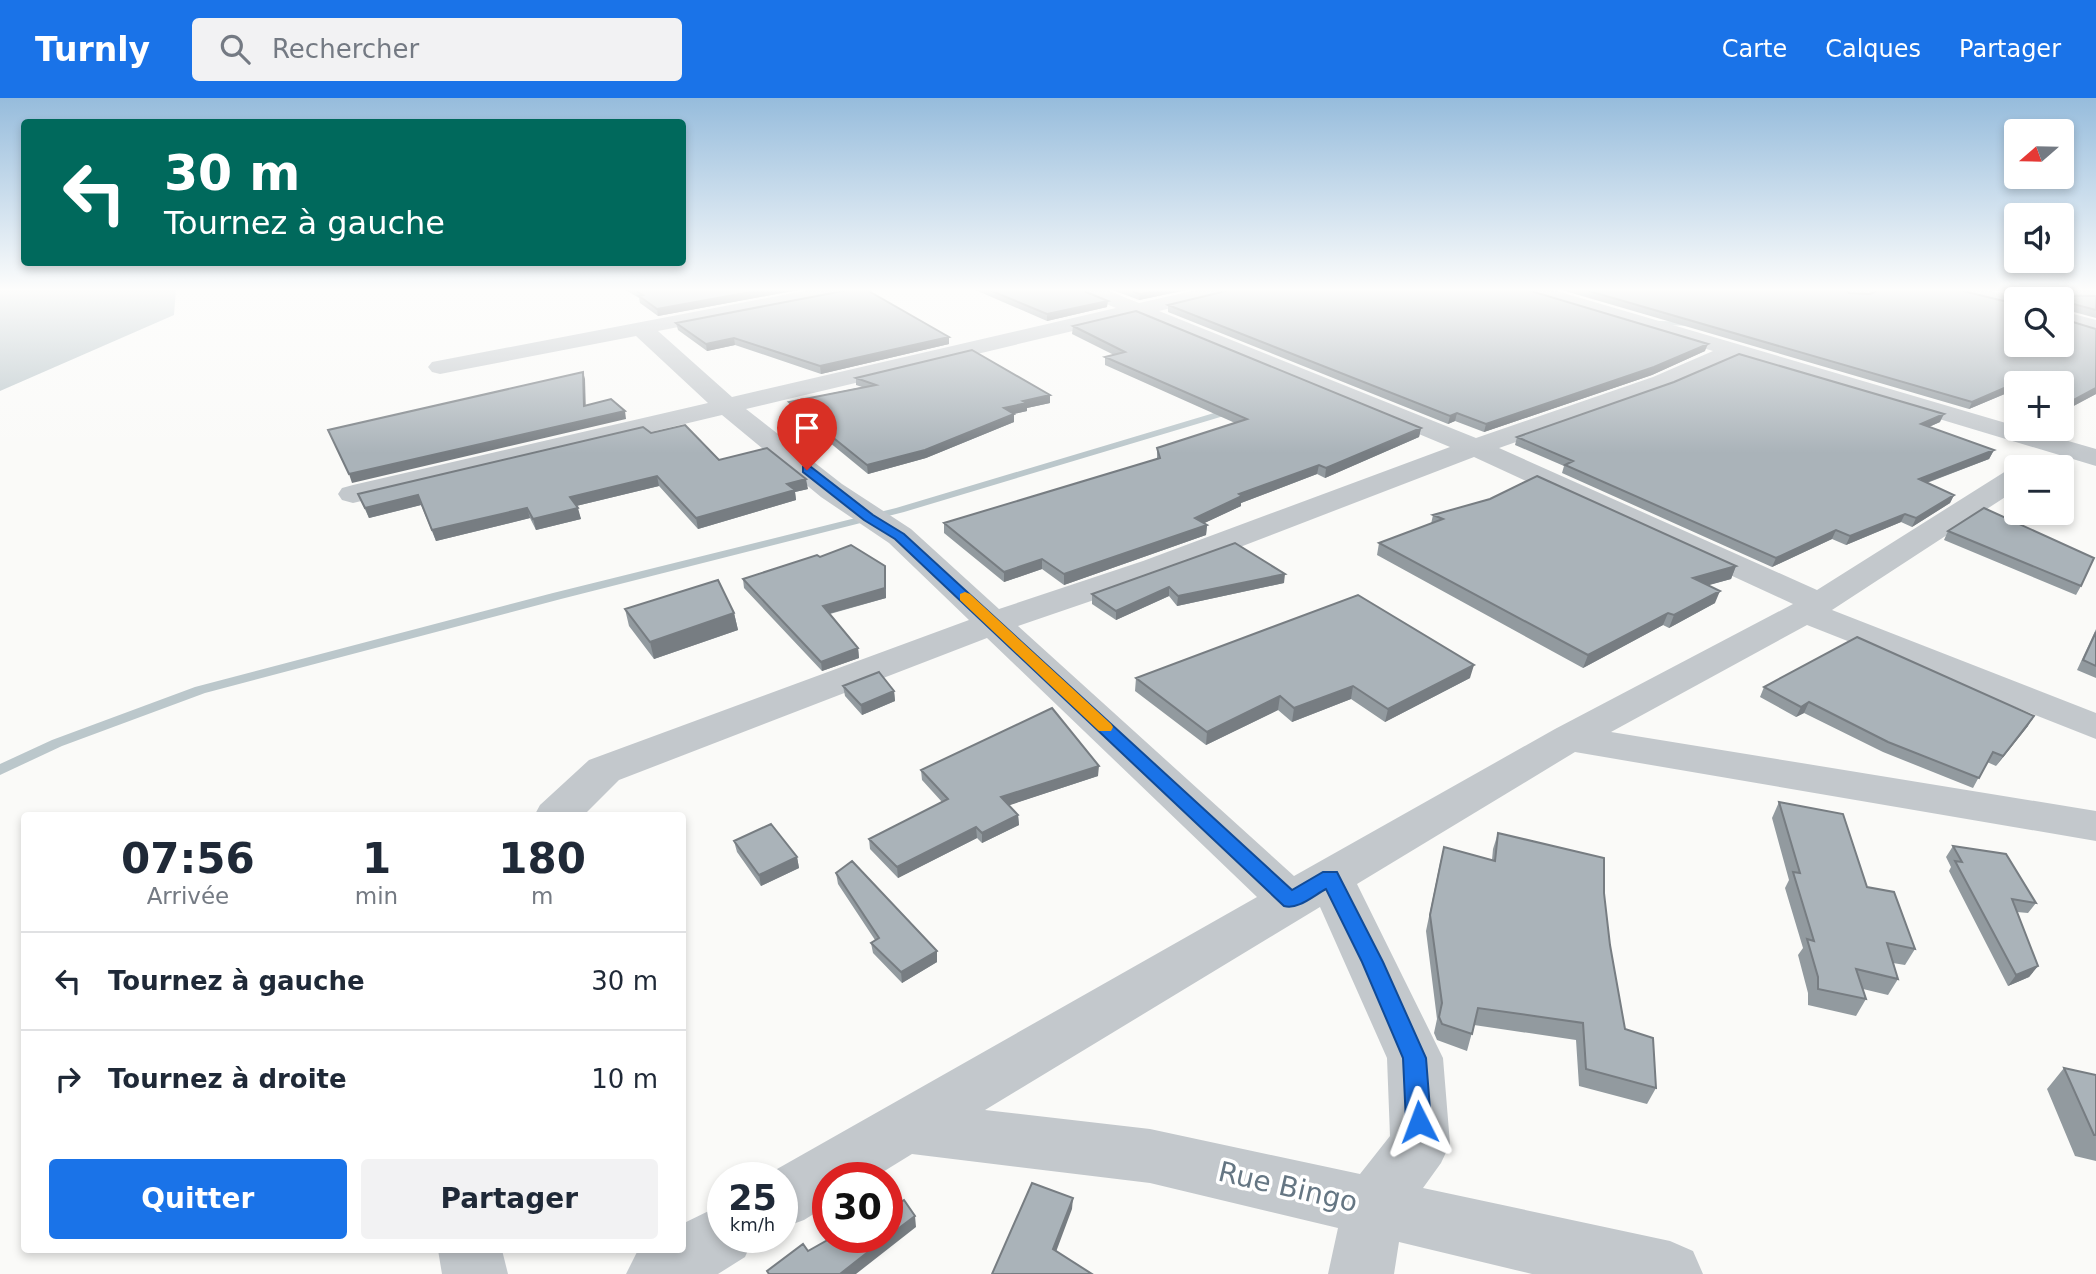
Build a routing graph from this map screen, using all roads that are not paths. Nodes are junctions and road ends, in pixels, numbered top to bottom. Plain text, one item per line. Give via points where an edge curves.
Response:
1 (560, 344) edge
2 (659, 344) edge
3 (990, 344) edge
4 (1218, 344) edge
5 (1715, 344) edge
6 (1735, 350) junction
7 (440, 367) dead end
8 (725, 406) junction
9 (2096, 428) edge
10 (1475, 447) junction
11 (2062, 448) junction
12 (2051, 455) edge
13 (2096, 458) edge
14 (2004, 485) edge
15 (353, 494) dead end
16 (1812, 607) junction
17 (993, 622) junction
18 (2096, 727) edge
19 (1569, 737) junction
20 (560, 812) edge
21 (2096, 826) edge
22 (1310, 889) junction
23 (902, 1127) junction
24 (798, 1189) edge
25 (1374, 1206) junction
26 (707, 1245) edge
27 (471, 1253) edge
28 (475, 1274) edge
29 (659, 1274) edge
30 (1360, 1274) edge
31 (1670, 1274) edge

1 - 7 street
2 - 8 street
3 - 8 street
4 - 10 street
5 - 6 street
6 - 10 street via 1662,382
6 - 11 street
8 - 15 street
8 - 17 street via 869,518 900,536
9 - 11 street
10 - 16 street
10 - 17 street via 1155,568
11 - 12 street
11 - 13 street
14 - 16 street
16 - 18 street
16 - 19 street
17 - 20 street via 604,770
17 - 22 street
19 - 21 street
19 - 22 street
22 - 23 street
22 - 25 street via 1372,962 1415,1058 1420,1144
23 - 24 street
23 - 25 street, Rue Bingo via 1150,1156
25 - 30 street
25 - 31 street, Rue Bingo
26 - 29 street
27 - 28 street

